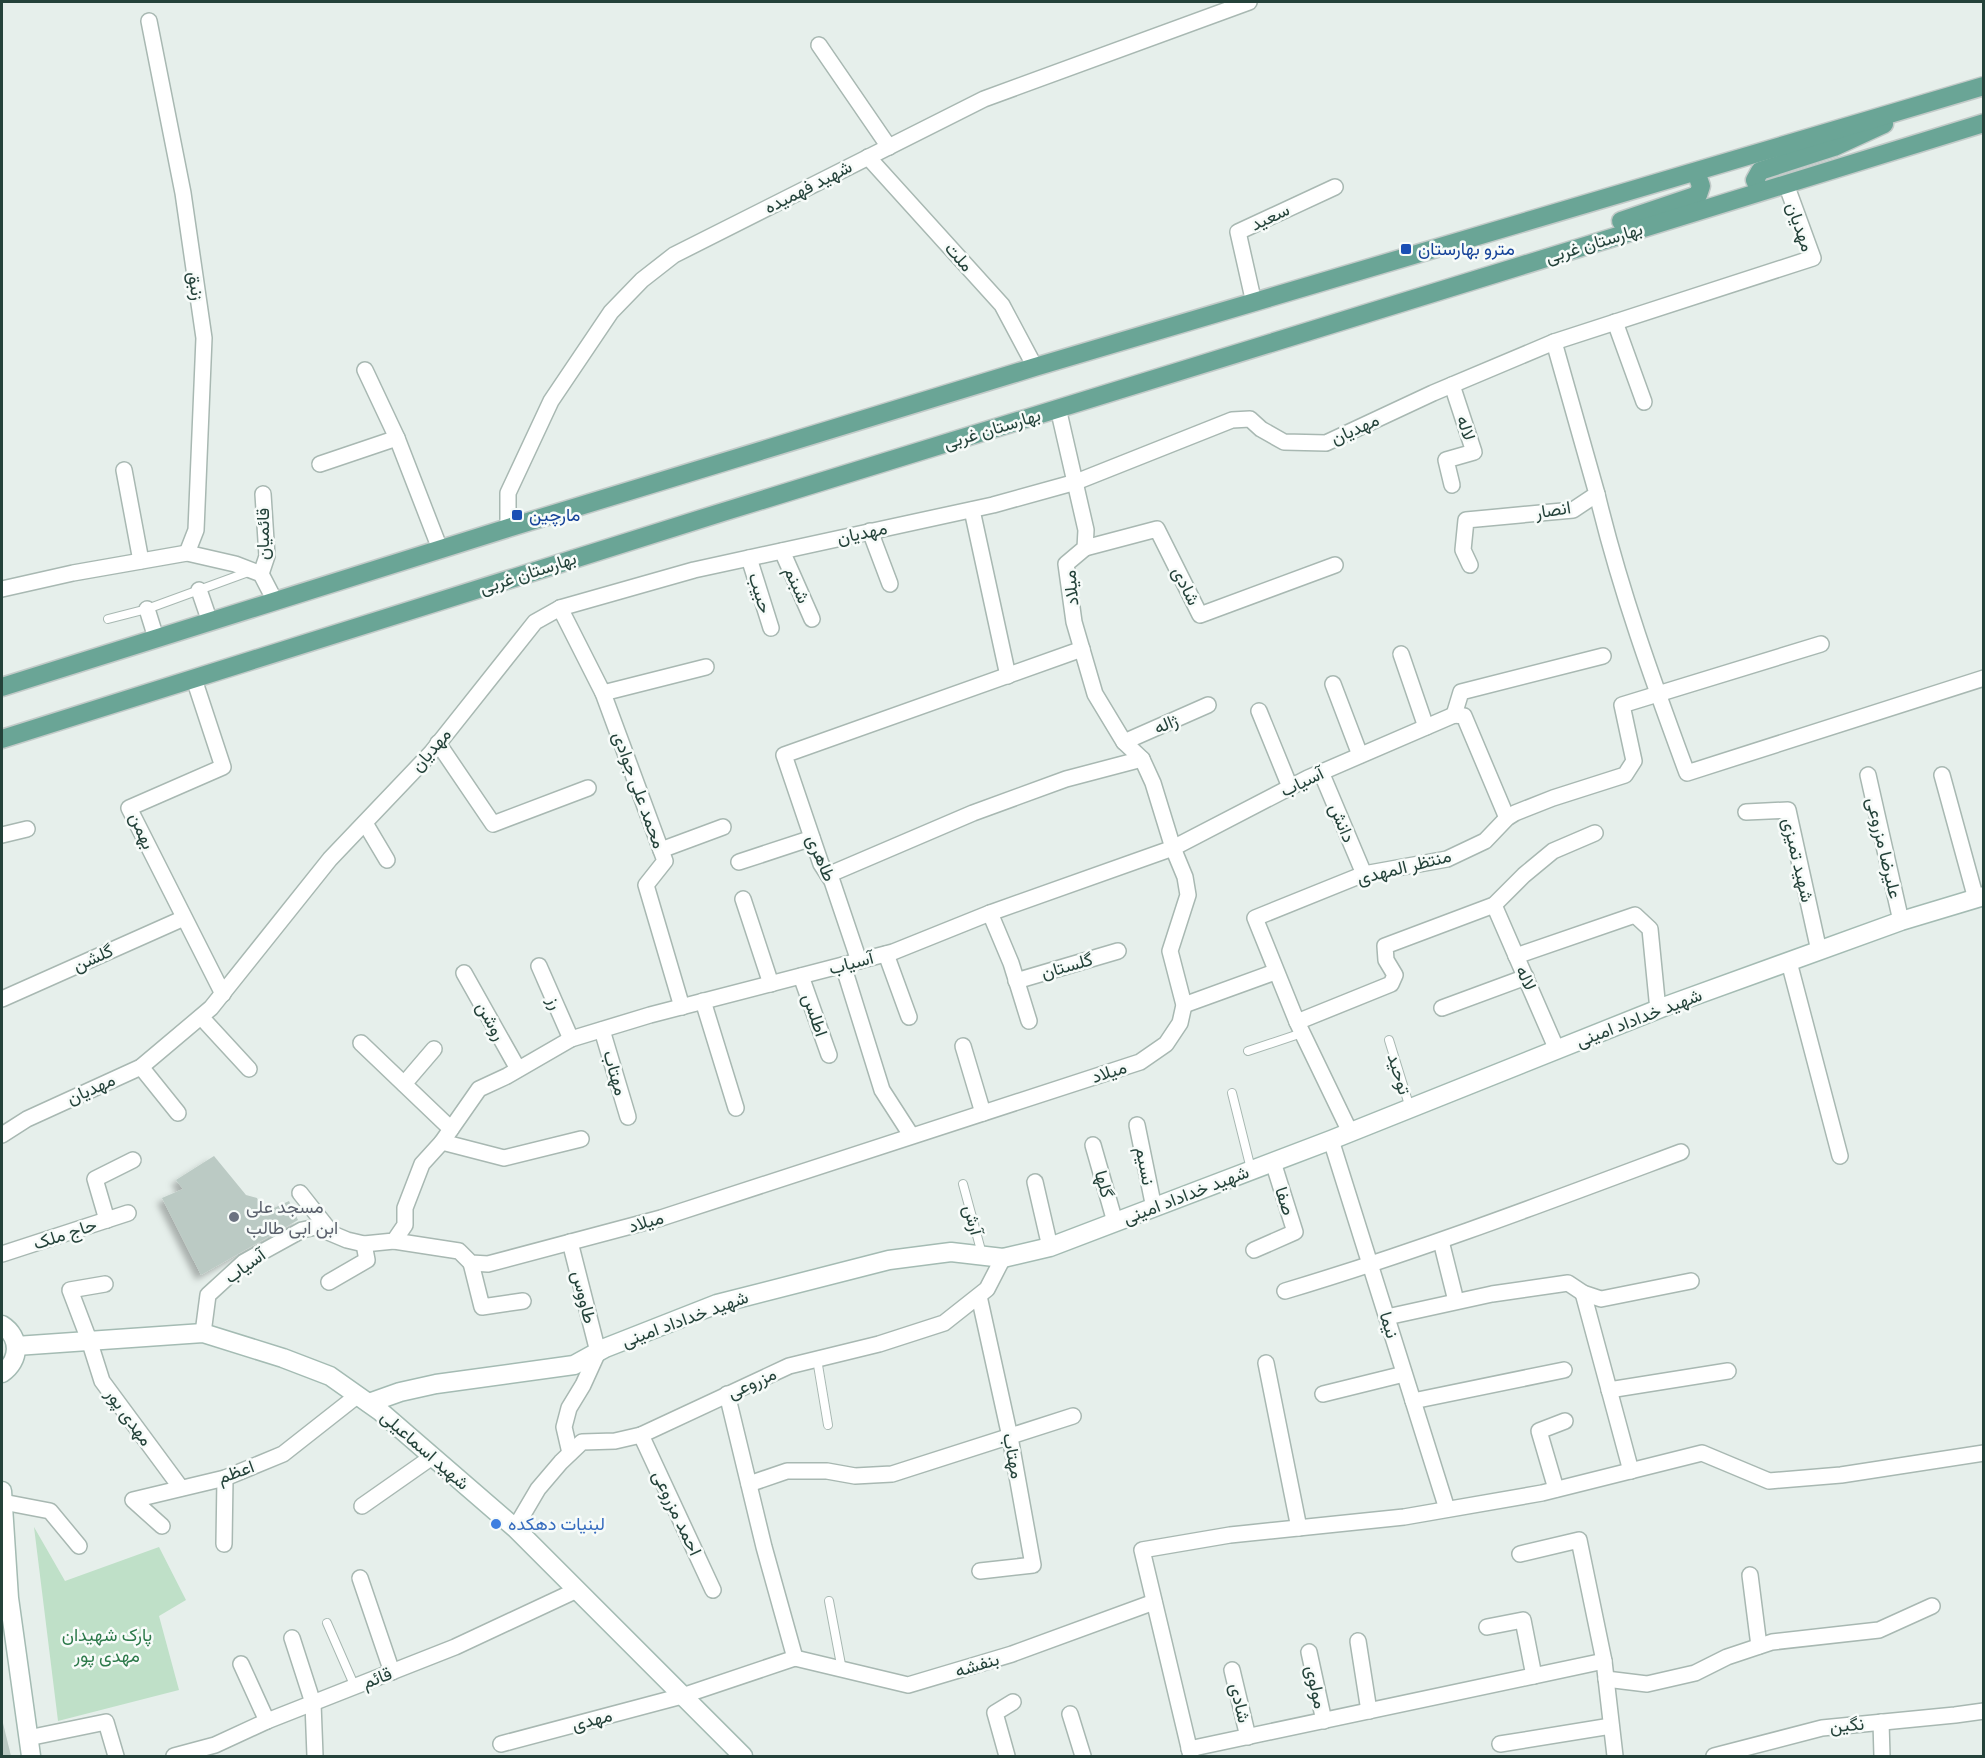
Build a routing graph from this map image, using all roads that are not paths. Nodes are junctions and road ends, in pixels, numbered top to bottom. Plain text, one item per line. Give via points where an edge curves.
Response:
1 (1249, 2) edge
2 (149, 21) dead end
3 (819, 45) dead end
4 (1983, 86) edge
5 (1911, 107) junction
6 (1983, 123) edge
7 (889, 147) junction
8 (868, 157) junction
9 (1696, 172) junction
10 (1785, 184) junction
11 (1335, 187) dead end
12 (1760, 192) junction
13 (1570, 250) junction
14 (1254, 303) junction
15 (1615, 322) junction
16 (1554, 342) junction
17 (1035, 367) junction
18 (365, 370) dead end
19 (1452, 385) junction
20 (1644, 402) dead end
21 (1058, 408) junction
22 (397, 438) junction
23 (320, 464) dead end
24 (124, 470) dead end
25 (1076, 482) junction
26 (1452, 484) dead end
27 (263, 494) dead end
28 (1597, 495) junction
29 (972, 510) junction
30 (507, 528) junction
31 (870, 531) junction
32 (1085, 548) junction
33 (440, 549) junction
34 (782, 551) junction
35 (187, 553) junction
36 (749, 558) junction
37 (141, 561) junction
38 (1335, 565) dead end
39 (1470, 565) dead end
40 (257, 573) junction
41 (890, 584) dead end
42 (2, 589) edge
43 (199, 590) junction
44 (275, 601) junction
45 (560, 608) junction
46 (147, 609) junction
47 (812, 618) dead end
48 (108, 619) dead end
49 (210, 622) junction
50 (771, 628) dead end
51 (156, 638) junction
52 (1821, 644) dead end
53 (1082, 649) junction
54 (1401, 654) dead end
55 (1603, 656) dead end
56 (706, 667) dead end
57 (1008, 676) junction
58 (1983, 678) edge
59 (194, 679) junction
60 (1333, 684) dead end
61 (2, 687) edge
62 (603, 693) junction
63 (1657, 694) junction
64 (1208, 705) dead end
65 (1259, 711) dead end
66 (1454, 715) junction
67 (1426, 727) junction
68 (2, 739) edge
69 (1124, 742) junction
70 (438, 743) junction
71 (1360, 755) junction
72 (1142, 759) junction
73 (1321, 772) junction
74 (1868, 775) dead end
75 (1942, 775) dead end
76 (1290, 787) junction
77 (588, 788) dead end
78 (1746, 812) dead end
79 (1507, 818) junction
80 (365, 823) junction
81 (723, 827) dead end
82 (27, 830) dead end
83 (1595, 833) dead end
84 (2, 835) edge
85 (812, 838) junction
86 (1173, 848) junction
87 (661, 850) junction
88 (387, 860) dead end
89 (739, 862) dead end
90 (1364, 874) junction
91 (828, 875) junction
92 (1980, 897) edge
93 (743, 899) dead end
94 (1494, 905) junction
95 (990, 913) junction
96 (184, 918) junction
97 (1901, 921) junction
98 (1118, 951) dead end
99 (1819, 951) junction
100 (886, 954) junction
101 (1516, 956) junction
102 (859, 961) junction
103 (1789, 962) junction
104 (843, 965) junction
105 (539, 966) dead end
106 (1275, 972) junction
107 (464, 973) dead end
108 (801, 976) junction
109 (1526, 977) junction
110 (1016, 981) junction
111 (771, 984) junction
112 (223, 994) junction
113 (2, 999) edge
114 (703, 1001) junction
115 (1184, 1005) junction
116 (682, 1007) junction
117 (1442, 1008) dead end
118 (1658, 1010) junction
119 (201, 1017) junction
120 (909, 1017) dead end
121 (1029, 1021) dead end
122 (1300, 1028) junction
123 (602, 1030) junction
124 (571, 1039) junction
125 (1389, 1040) dead end
126 (361, 1043) dead end
127 (963, 1046) dead end
128 (434, 1048) dead end
129 (1557, 1050) junction
130 (1248, 1051) dead end
131 (829, 1055) dead end
132 (141, 1067) junction
133 (249, 1069) dead end
134 (518, 1069) junction
135 (404, 1084) junction
136 (1232, 1093) dead end
137 (736, 1108) dead end
138 (1410, 1108) junction
139 (178, 1113) dead end
140 (983, 1113) junction
141 (628, 1117) dead end
142 (1137, 1125) dead end
143 (1350, 1132) junction
144 (2, 1135) edge
145 (447, 1136) junction
146 (911, 1136) junction
147 (581, 1139) dead end
148 (1331, 1140) junction
149 (1093, 1145) dead end
150 (1681, 1152) dead end
151 (1840, 1156) dead end
152 (133, 1160) dead end
153 (1273, 1162) junction
154 (1251, 1170) junction
155 (1035, 1182) dead end
156 (963, 1184) dead end
157 (300, 1192) dead end
158 (1154, 1208) junction
159 (128, 1213) dead end
160 (107, 1220) junction
161 (1115, 1222) junction
162 (330, 1232) junction
163 (394, 1241) junction
164 (1441, 1241) junction
165 (570, 1242) junction
166 (364, 1244) junction
167 (1050, 1247) junction
168 (1254, 1250) dead end
169 (2, 1254) edge
170 (983, 1255) junction
171 (1003, 1258) junction
172 (471, 1263) junction
173 (1371, 1266) junction
174 (1691, 1281) dead end
175 (329, 1282) dead end
176 (105, 1284) dead end
177 (1285, 1291) dead end
178 (1583, 1293) junction
179 (979, 1296) junction
180 (523, 1301) dead end
181 (1456, 1301) junction
182 (1387, 1317) junction
183 (2, 1325) edge
184 (203, 1333) junction
185 (89, 1340) junction
186 (16, 1346) junction
187 (598, 1352) junction
188 (817, 1359) junction
189 (1266, 1363) dead end
190 (1564, 1370) dead end
191 (1728, 1371) dead end
192 (2, 1373) edge
193 (1404, 1374) junction
194 (1609, 1390) junction
195 (727, 1394) junction
196 (1323, 1394) dead end
197 (364, 1399) junction
198 (1413, 1401) junction
199 (1073, 1416) dead end
200 (1565, 1421) dead end
201 (828, 1425) dead end
202 (641, 1436) junction
203 (1010, 1437) junction
204 (570, 1453) junction
205 (1983, 1453) edge
206 (432, 1457) junction
207 (1631, 1471) junction
208 (225, 1478) junction
209 (749, 1484) junction
210 (181, 1488) junction
211 (1556, 1490) junction
212 (2, 1497) edge
213 (362, 1506) dead end
214 (1447, 1509) junction
215 (162, 1526) dead end
216 (515, 1527) junction
217 (1299, 1528) junction
218 (224, 1544) dead end
219 (79, 1546) dead end
220 (1520, 1554) dead end
221 (980, 1571) dead end
222 (1750, 1575) dead end
223 (360, 1578) dead end
224 (577, 1590) junction
225 (713, 1590) dead end
226 (5, 1599) edge
227 (829, 1600) dead end
228 (1154, 1602) junction
229 (1932, 1606) dead end
230 (327, 1623) dead end
231 (1487, 1627) dead end
232 (292, 1638) dead end
233 (1358, 1641) dead end
234 (1760, 1646) junction
235 (1309, 1652) dead end
236 (795, 1659) junction
237 (1604, 1661) junction
238 (241, 1664) dead end
239 (842, 1670) junction
240 (1232, 1670) dead end
241 (392, 1672) junction
242 (1534, 1676) junction
243 (1606, 1679) junction
244 (355, 1687) junction
245 (682, 1696) junction
246 (1013, 1702) dead end
247 (313, 1703) junction
248 (1369, 1711) junction
249 (1983, 1711) edge
250 (1070, 1714) dead end
251 (267, 1721) junction
252 (1324, 1721) junction
253 (1881, 1722) junction
254 (1611, 1726) junction
255 (1248, 1737) junction
256 (501, 1744) dead end
257 (1500, 1744) dead end
258 (30, 1748) edge
259 (216, 1751) edge
260 (1190, 1753) edge
261 (116, 1756) edge
262 (174, 1756) edge
263 (315, 1756) edge
264 (742, 1756) edge
265 (1007, 1756) edge
266 (1083, 1756) edge
267 (1615, 1756) edge
268 (1714, 1756) edge
269 (1882, 1756) edge

1 - 7 street, شهید فهمیده via 984,99
2 - 35 street, زنبق via 183,193 204,338 196,530
3 - 7 street
4 - 5 main road
5 - 9 main road
5 - 12 main road via 1834,147 1760,171 1755,180
6 - 10 main road, بهارستان غربی
7 - 8 street, شهید فهمیده
8 - 17 street, ملت via 1002,305
8 - 30 street, شهید فهمیده via 674,255 642,280 611,312 551,401 508,493
9 - 13 main road via 1701,186 1698,195 1614,224
9 - 14 main road
10 - 12 main road, بهارستان غربی
10 - 15 street, مهدیان via 1813,258
11 - 14 street, سعید via 1239,232
12 - 13 main road, بهارستان غربی
13 - 21 main road, بهارستان غربی
14 - 17 main road
15 - 16 street, مهدیان
15 - 20 street
16 - 19 street, مهدیان
16 - 28 street
17 - 30 main road
18 - 22 street
19 - 25 street, مهدیان via 1326,444 1284,442 1250,419 1232,420
19 - 26 street, لاله via 1474,452 1446,460
21 - 25 street, میلاد
21 - 59 main road, بهارستان غربی
22 - 23 street
22 - 33 street
24 - 37 street
25 - 29 street, مهدیان
25 - 32 street, میلاد via 1086,530
27 - 40 street, قائمیان via 267,556
28 - 39 street, انصار via 1573,510 1466,520 1463,550
28 - 63 street
29 - 31 street, مهدیان
29 - 57 street
30 - 33 main road
31 - 34 street, مهدیان
31 - 41 street
32 - 38 street, شادی via 1157,529 1200,615
32 - 53 street, میلاد via 1066,564
33 - 44 main road
34 - 36 street, مهدیان
34 - 47 street, شبنم
35 - 37 street
35 - 40 street
36 - 45 street, مهدیان
36 - 50 street, حبیب
37 - 42 street
40 - 43 lane
40 - 44 street
43 - 46 lane
43 - 49 street
44 - 49 main road
45 - 62 street, محمد علی جوادی
45 - 70 street, مهدیان via 535,622
46 - 48 lane
46 - 51 street
49 - 51 main road
51 - 61 main road
52 - 63 street
53 - 57 street
53 - 69 street, میلاد via 1095,694
54 - 67 street
55 - 66 street via 1461,692
56 - 62 street
57 - 85 street, طاهری via 784,755
58 - 63 street via 1687,773
59 - 68 main road, بهارستان غربی
59 - 96 street, بهمن via 223,767 129,808
60 - 71 street
62 - 87 street, محمد علی جوادی
63 - 79 street, منتظر المهدی via 1622,705 1634,761 1625,775 1552,798
64 - 69 street, ژاله
65 - 76 street
66 - 67 street, آسیاب
66 - 79 street via 1464,716
67 - 71 street, آسیاب
69 - 72 street, میلاد
70 - 77 street via 493,824
70 - 80 street, مهدیان
71 - 73 street, آسیاب
72 - 86 street, میلاد
72 - 91 street via 1066,779 973,813
73 - 76 street, آسیاب
73 - 90 street, دانش
74 - 97 street, علیرضا مزروعی
75 - 92 street
76 - 86 street, آسیاب
78 - 99 street, شهید تمیزی via 1788,810
79 - 90 street, منتظر المهدی via 1485,841 1447,859
80 - 88 street
80 - 112 street, مهدیان via 330,859
81 - 87 street
82 - 84 street
83 - 94 street via 1553,851
85 - 89 street
85 - 91 street, طاهری
86 - 95 street, آسیاب
86 - 115 street, میلاد via 1188,895 1170,951
87 - 116 street, محمد علی جوادی via 665,861 646,885
90 - 106 street, منتظر المهدی via 1255,918
91 - 102 street, طاهری
92 - 97 street, شهید خداداد امینی
93 - 111 street
94 - 101 street, لاله
94 - 122 street via 1385,946 1386,960 1395,975 1391,984
95 - 100 street, آسیاب
95 - 110 street
96 - 112 street, بهمن
96 - 113 street, گلشن
97 - 99 street, شهید خداداد امینی
98 - 110 street, گلستان
99 - 103 street, شهید خداداد امینی
100 - 102 street, آسیاب
100 - 120 street
101 - 109 street, لاله
101 - 118 street via 1635,915 1650,929
102 - 104 street, آسیاب
103 - 118 street, شهید خداداد امینی
103 - 151 street
104 - 108 street, آسیاب
104 - 146 street via 882,1090
105 - 124 street, رز
106 - 115 street
106 - 122 street, منتظر المهدی
107 - 134 street, روشن
108 - 111 street, آسیاب
108 - 131 street, اطلس
109 - 117 street
109 - 129 street, لاله
110 - 121 street
111 - 114 street, آسیاب
112 - 119 street, مهدیان
114 - 116 street, آسیاب
114 - 137 street
115 - 140 street, میلاد via 1180,1023 1166,1044 1140,1062
116 - 123 street, آسیاب
118 - 129 street, شهید خداداد امینی
119 - 132 street, مهدیان
119 - 133 street
122 - 130 lane
122 - 143 street, منتظر المهدی
123 - 124 street, آسیاب
123 - 141 street, مهتاب
124 - 134 street, آسیاب
125 - 138 lane, توحید
126 - 135 street
127 - 140 street
128 - 135 street
129 - 138 street, شهید خداداد امینی
132 - 139 street
132 - 144 street, مهدیان via 27,1119
134 - 145 street, آسیاب via 479,1089
135 - 145 street
136 - 154 lane
138 - 143 street, شهید خداداد امینی
140 - 146 street, میلاد
142 - 158 street, نسیم
143 - 148 street, شهید خداداد امینی
145 - 147 street via 504,1158
145 - 163 street, آسیاب via 422,1164 405,1208 405,1224
146 - 165 street, میلاد via 661,1218
148 - 153 street, شهید خداداد امینی
148 - 173 street, نیما
149 - 161 street, گلها
150 - 164 street
152 - 160 street via 95,1179
153 - 154 street, شهید خداداد امینی
153 - 168 street, صفا via 1295,1232
154 - 158 street, شهید خداداد امینی
155 - 167 street
156 - 170 lane, آرش
157 - 162 street
158 - 161 street, شهید خداداد امینی
159 - 160 street, حاج ملک
160 - 169 street, حاج ملک
161 - 167 street, شهید خداداد امینی
162 - 166 street, آسیاب
162 - 184 street, آسیاب via 316,1227 302,1230 244,1262 208,1295
163 - 166 street, آسیاب
163 - 172 street via 459,1251
164 - 173 street
164 - 181 street
165 - 172 street, میلاد via 488,1264
165 - 187 street, طاووس
166 - 175 street via 367,1260
167 - 171 street, شهید خداداد امینی
170 - 171 street, شهید خداداد امینی
170 - 187 street, شهید خداداد امینی via 951,1252 889,1260 717,1304
171 - 179 street, مزروعی via 987,1289
172 - 180 street via 482,1307
173 - 177 street
173 - 182 street, نیما
174 - 178 street via 1601,1299
176 - 185 street, مهدی پور via 70,1290
178 - 181 street via 1568,1283
178 - 194 street
179 - 188 street, مزروعی via 944,1323
179 - 203 street, مهتاب
181 - 182 street
182 - 193 street, نیما
183 - 186 street
184 - 185 street, شهید اسماعیلی
184 - 197 street, شهید اسماعیلی via 330,1376
185 - 186 street, شهید اسماعیلی
185 - 210 street, مهدی پور via 102,1382
186 - 192 street via 13,1362
187 - 197 street, شهید خداداد امینی via 574,1365 436,1384
187 - 204 street via 569,1408 564,1427
188 - 195 street, مزروعی via 789,1366
188 - 201 lane
189 - 217 street
190 - 198 street
191 - 194 street
193 - 196 street
193 - 198 street, نیما
194 - 207 street
195 - 202 street, مزروعی
195 - 209 street
197 - 206 street, شهید اسماعیلی
197 - 208 street, اعظم via 283,1454
198 - 214 street, نیما
199 - 203 street
200 - 211 street via 1539,1431
202 - 204 street, مزروعی via 582,1442
202 - 225 street, احمد مزروعی
203 - 209 street via 892,1474 855,1476 787,1471
203 - 221 street, مهتاب via 1033,1565
204 - 216 street, مزروعی via 538,1489
205 - 207 street via 1841,1475 1769,1481 1702,1453
206 - 213 street
206 - 216 street, شهید اسماعیلی
207 - 211 street
208 - 210 street, اعظم
208 - 218 street
209 - 236 street
210 - 215 street, اعظم via 134,1500
211 - 214 street
212 - 219 street via 50,1511
212 - 226 street
214 - 217 street
216 - 224 street, شهید اسماعیلی
217 - 228 street via 1142,1550
220 - 237 street via 1579,1540
222 - 234 street
223 - 241 street
224 - 241 street, قائم
224 - 245 street, شهید اسماعیلی
226 - 258 street
227 - 239 lane
228 - 239 street, بنفشه via 1012,1654 908,1685
228 - 260 street
229 - 234 street via 1879,1630
230 - 244 lane
231 - 242 street via 1523,1620
232 - 247 street
233 - 248 street
234 - 243 street via 1695,1673 1647,1684
235 - 252 street, مولوی
236 - 239 street, بنفشه
236 - 245 street, مهدی
237 - 242 street
237 - 243 street
238 - 251 street
240 - 255 street, شادی
241 - 244 street, قائم
242 - 248 street
243 - 254 street
244 - 247 street, قائم
245 - 256 street, مهدی
245 - 264 street, شهید اسماعیلی
246 - 265 street via 995,1713
247 - 251 street, قائم
247 - 263 street
248 - 252 street
249 - 253 street, نگین
250 - 266 street
251 - 259 street, قائم
252 - 255 street
253 - 268 street, نگین via 1822,1728
253 - 269 street
254 - 257 street
254 - 267 street
255 - 260 street
258 - 261 street via 106,1722
259 - 262 street, قائم

